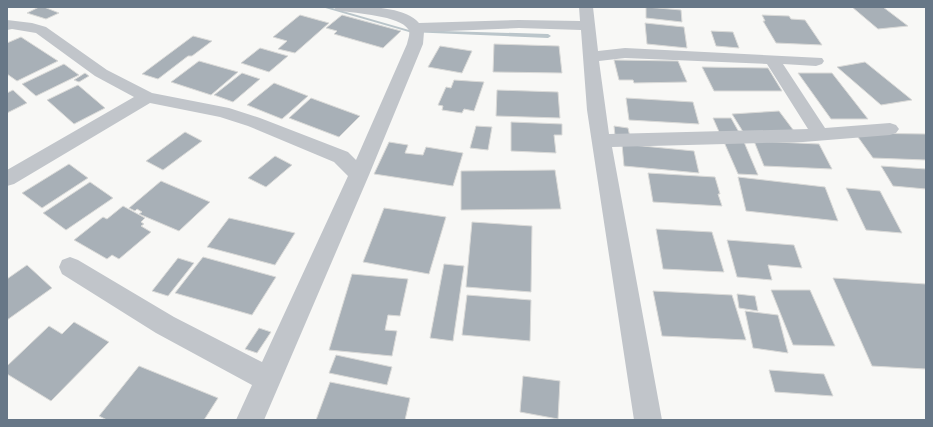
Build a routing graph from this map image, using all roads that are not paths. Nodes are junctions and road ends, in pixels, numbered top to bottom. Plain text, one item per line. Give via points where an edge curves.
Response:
1 (341, 7) edge
2 (587, 17) edge
3 (8, 22) edge
4 (415, 28) junction
5 (591, 57) junction
6 (772, 59) junction
7 (816, 61) dead end
8 (146, 97) junction
9 (890, 129) dead end
10 (819, 133) junction
11 (602, 141) junction
12 (359, 175) junction
13 (7, 179) edge
14 (70, 267) dead end
15 (270, 380) junction
16 (250, 420) edge
17 (648, 420) edge

1 - 4 street via 400,18
2 - 4 street via 519,24
2 - 5 street
3 - 8 street via 40,30 101,73
4 - 12 street via 415,44
5 - 6 street via 624,53
5 - 11 street
6 - 7 street
6 - 10 street
8 - 12 street via 222,112 254,122 341,157
8 - 13 street
9 - 10 street
10 - 11 street via 802,136
11 - 17 street
12 - 15 street
14 - 15 street via 165,325
15 - 16 street

